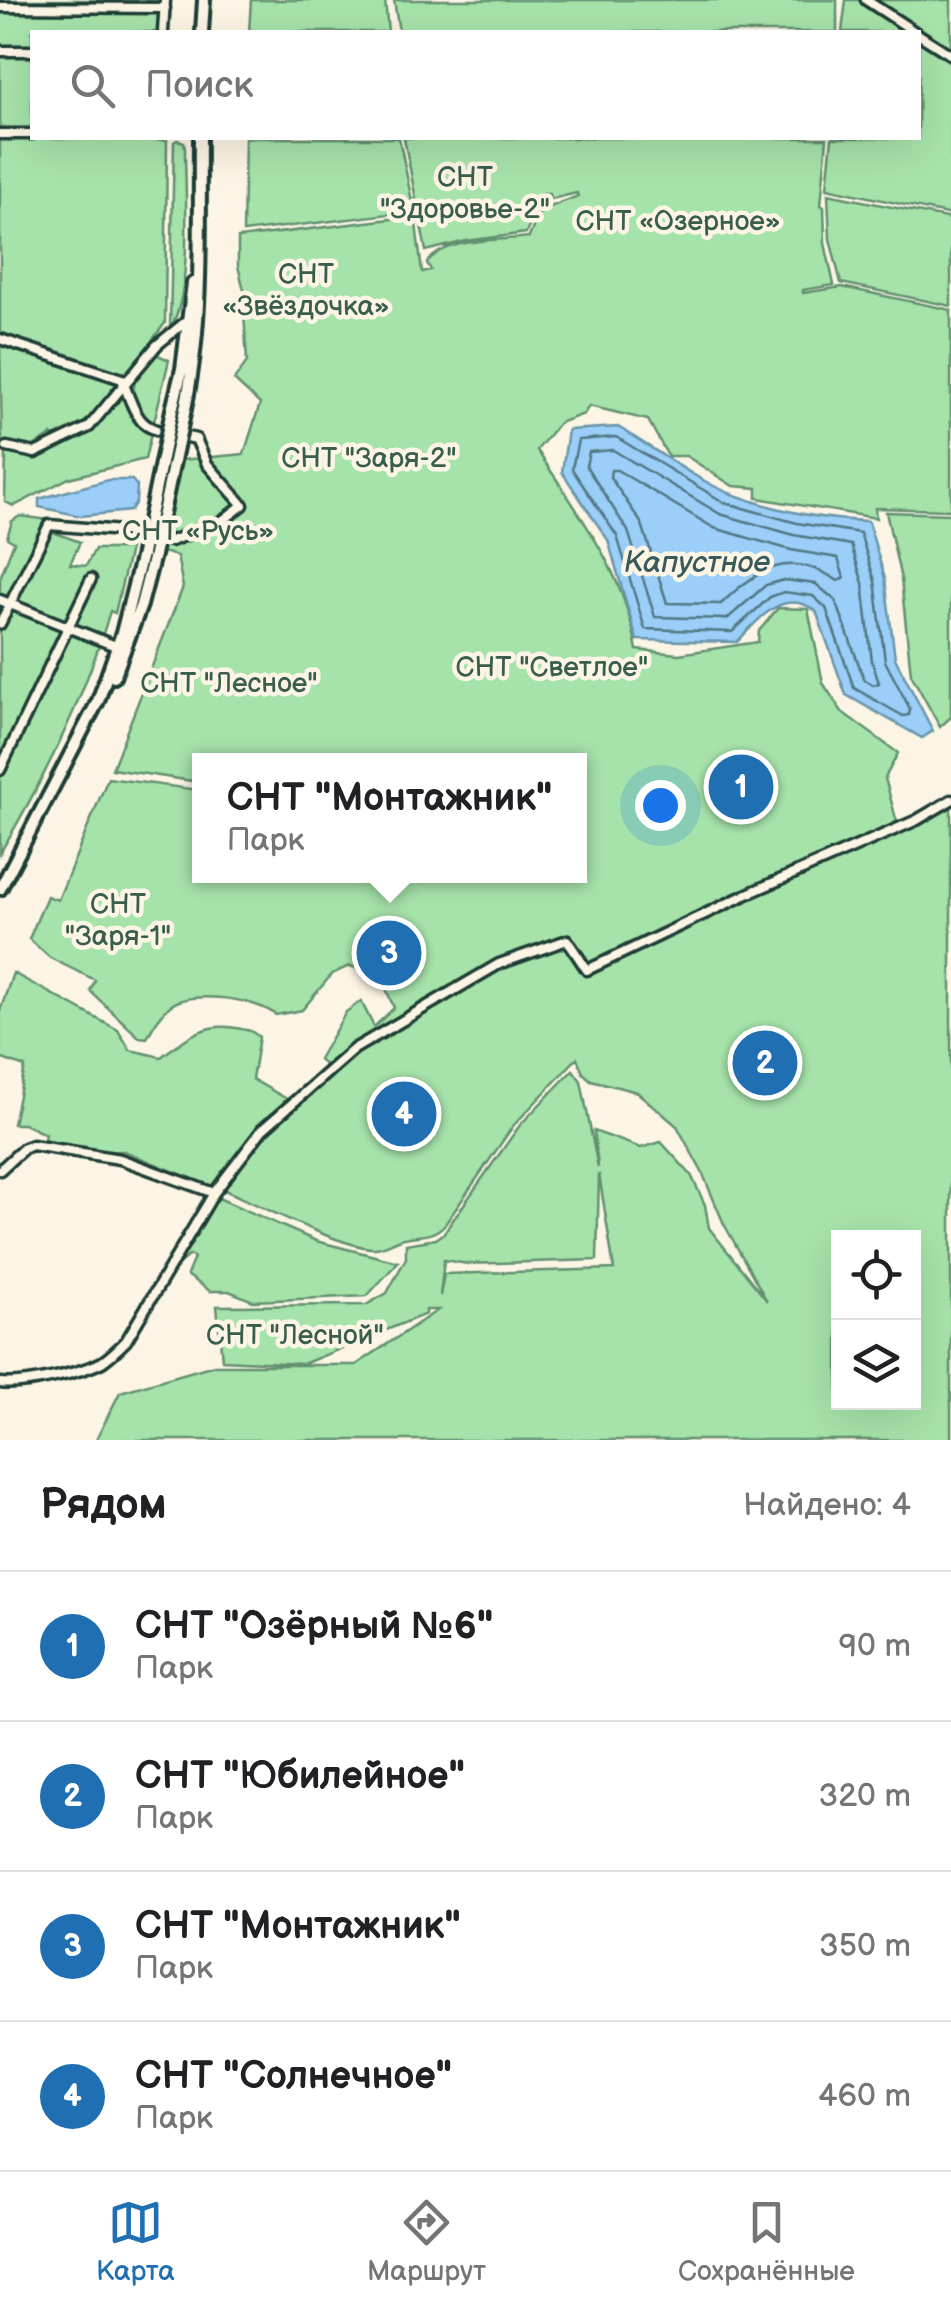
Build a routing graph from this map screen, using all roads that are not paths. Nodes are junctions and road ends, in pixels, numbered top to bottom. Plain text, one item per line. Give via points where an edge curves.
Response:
1 (201, 0) edge
2 (866, 0) edge
3 (165, 4) edge
4 (0, 7) edge
5 (163, 30) edge
6 (200, 30) edge
7 (912, 30) edge
8 (921, 36) edge
9 (0, 51) edge
10 (30, 51) edge
11 (951, 55) edge
12 (0, 134) edge
13 (30, 134) edge
14 (198, 140) edge
15 (198, 140) edge
16 (189, 319) junction
17 (0, 339) edge
18 (124, 385) junction
19 (178, 412) junction
20 (7, 447) dead end
21 (158, 538) junction
22 (148, 555) junction
23 (92, 579) dead end
24 (0, 600) edge
25 (10, 604) junction
26 (0, 624) edge
27 (71, 627) junction
28 (118, 647) junction
29 (0, 770) edge
30 (951, 800) edge
31 (9, 871) junction
32 (0, 889) edge
33 (0, 1170) edge
34 (214, 1193) junction
35 (0, 1383) edge

1 - 6 main road
2 - 7 street
3 - 4 street
3 - 5 street
8 - 11 street
9 - 10 street
12 - 13 street
14 - 16 main road
15 - 19 main road via 199,300 194,360
16 - 18 street
16 - 19 main road
17 - 18 street
18 - 20 street via 80,433 31,454
18 - 21 street via 139,422 196,439 207,464 243,505 181,540
19 - 21 main road, bridge
19 - 22 main road, bridge
21 - 22 main road, bridge
21 - 25 street via 49,525
22 - 28 main road
22 - 31 main road via 131,635 88,739
23 - 27 street
24 - 25 street
25 - 26 street
25 - 27 street
27 - 28 street
27 - 29 street
28 - 31 main road via 81,739
30 - 34 street via 587,970 566,940 499,964 354,1049 262,1130
31 - 32 main road
33 - 34 street via 32,1145 120,1159
34 - 35 street via 113,1354 87,1367

